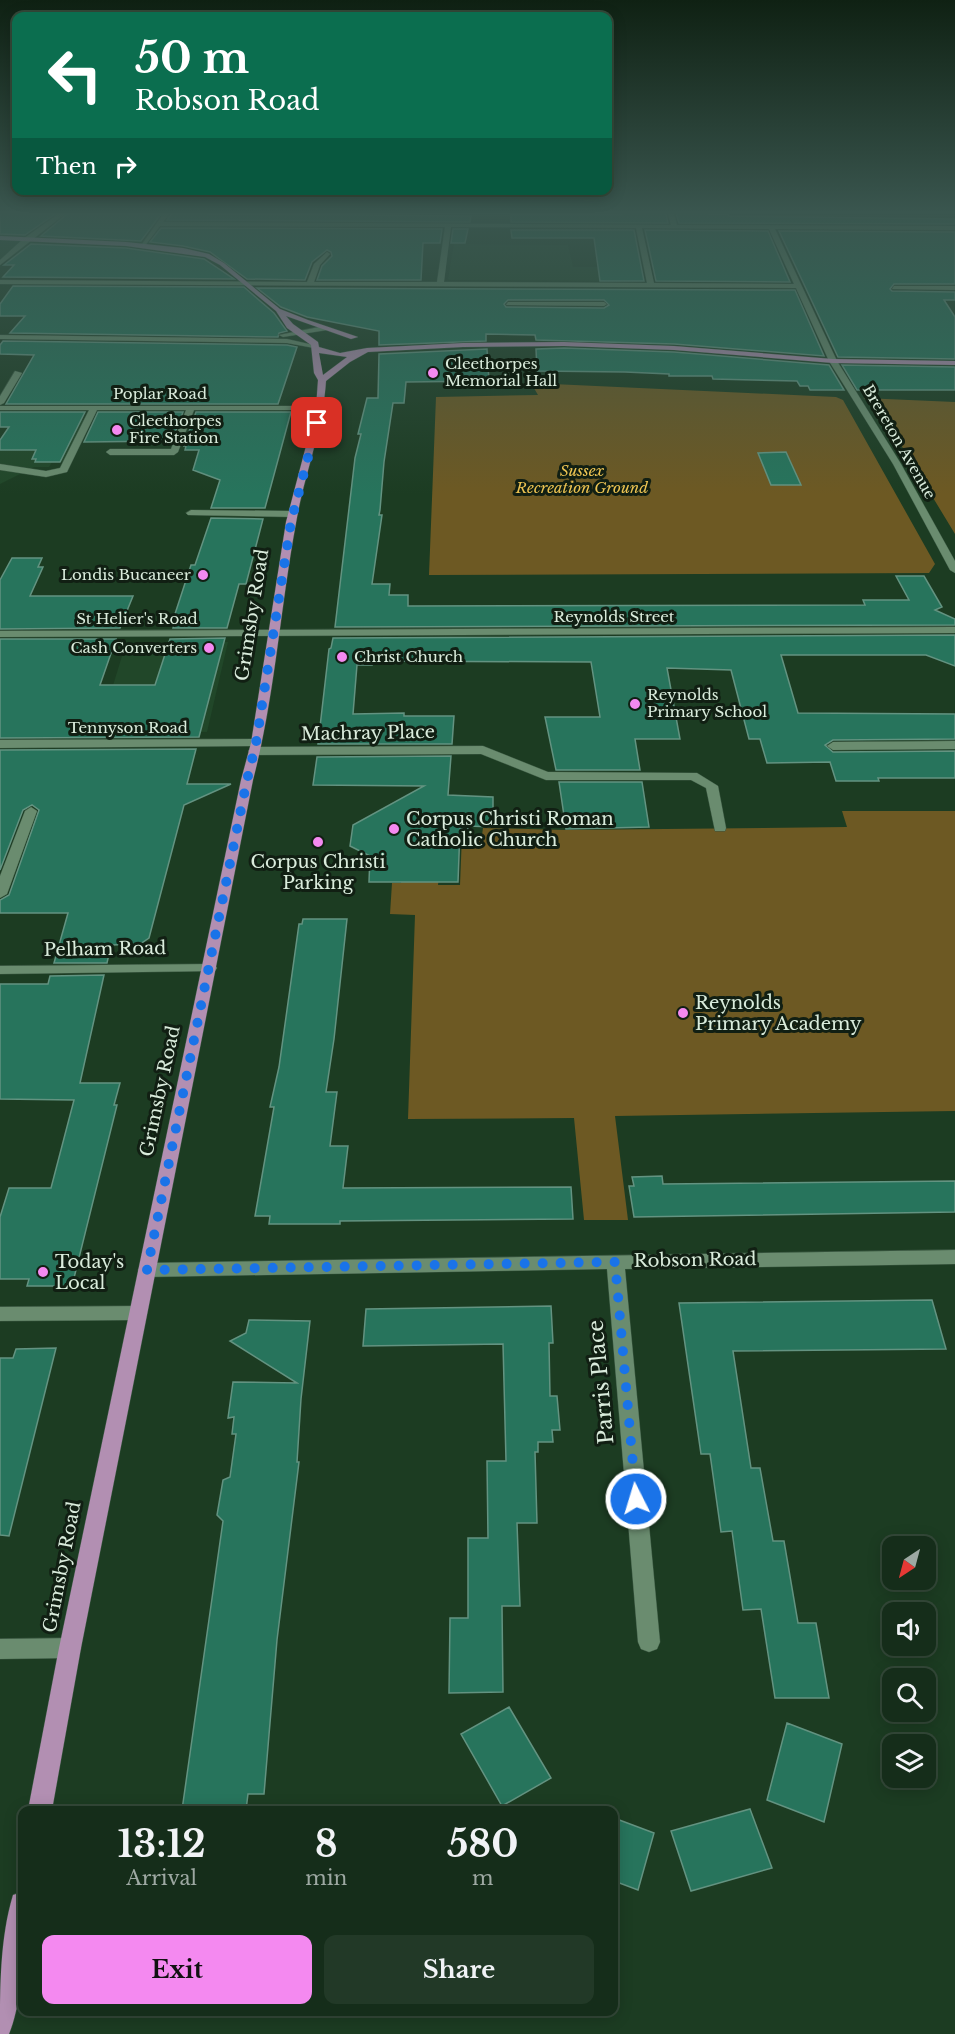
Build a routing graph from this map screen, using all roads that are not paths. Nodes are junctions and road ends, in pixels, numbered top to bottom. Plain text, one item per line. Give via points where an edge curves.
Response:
1 (271, 305) edge
2 (808, 305) edge
3 (278, 310) junction
4 (324, 328) junction
5 (299, 332) junction
6 (0, 337) edge
7 (354, 337) junction
8 (248, 340) junction
9 (365, 345) junction
10 (315, 346) junction
11 (833, 361) junction
12 (955, 363) edge
13 (18, 373) dead end
14 (322, 380) junction
15 (0, 403) edge
16 (0, 408) edge
17 (94, 408) junction
18 (191, 408) junction
19 (320, 408) junction
20 (110, 452) dead end
21 (0, 467) edge
22 (191, 513) dead end
23 (293, 514) junction
24 (955, 570) edge
25 (955, 630) edge
26 (0, 634) edge
27 (274, 634) junction
28 (0, 744) edge
29 (955, 745) edge
30 (833, 746) dead end
31 (255, 747) junction
32 (31, 812) dead end
33 (720, 828) dead end
34 (0, 894) edge
35 (210, 968) junction
36 (0, 970) edge
37 (955, 1257) edge
38 (615, 1262) junction
39 (147, 1270) junction
40 (138, 1313) junction
41 (0, 1314) edge
42 (649, 1642) dead end
43 (70, 1648) junction
44 (0, 1649) edge
45 (41, 1806) edge
46 (18, 1927) edge
47 (0, 2025) edge

1 - 3 main road
2 - 11 street, Brereton Avenue
3 - 4 main road
3 - 5 main road
4 - 5 street
4 - 7 main road
5 - 8 street
5 - 10 main road
6 - 8 street
7 - 9 main road
7 - 10 main road via 326,339
8 - 10 street via 287,340
9 - 10 main road via 333,354
9 - 11 main road via 639,346
9 - 14 main road
10 - 14 main road, Grimsby Road
11 - 12 main road
11 - 24 street, Brereton Avenue via 897,464
13 - 15 street
14 - 19 main road, Grimsby Road
16 - 17 street, Poplar Road
17 - 18 street, Poplar Road
17 - 21 street via 64,470 45,474
18 - 19 street, Poplar Road
18 - 20 street via 174,452
19 - 23 main road, Grimsby Road
22 - 23 street
23 - 27 main road, Grimsby Road
25 - 27 street, Reynolds Street
26 - 27 street, St Helier's Road
27 - 31 main road, Grimsby Road
28 - 31 street, Tennyson Road
29 - 30 street
31 - 33 street, Machray Place via 483,750 546,777 693,776 712,786
31 - 35 main road, Grimsby Road
32 - 34 street
35 - 36 street, Pelham Road
35 - 39 main road, Grimsby Road
37 - 38 street, Robson Road
38 - 39 street, Robson Road
38 - 42 street, Parris Place
39 - 40 main road, Grimsby Road
40 - 41 street
40 - 43 main road, Grimsby Road
43 - 44 street
43 - 45 main road, Grimsby Road
46 - 47 main road

